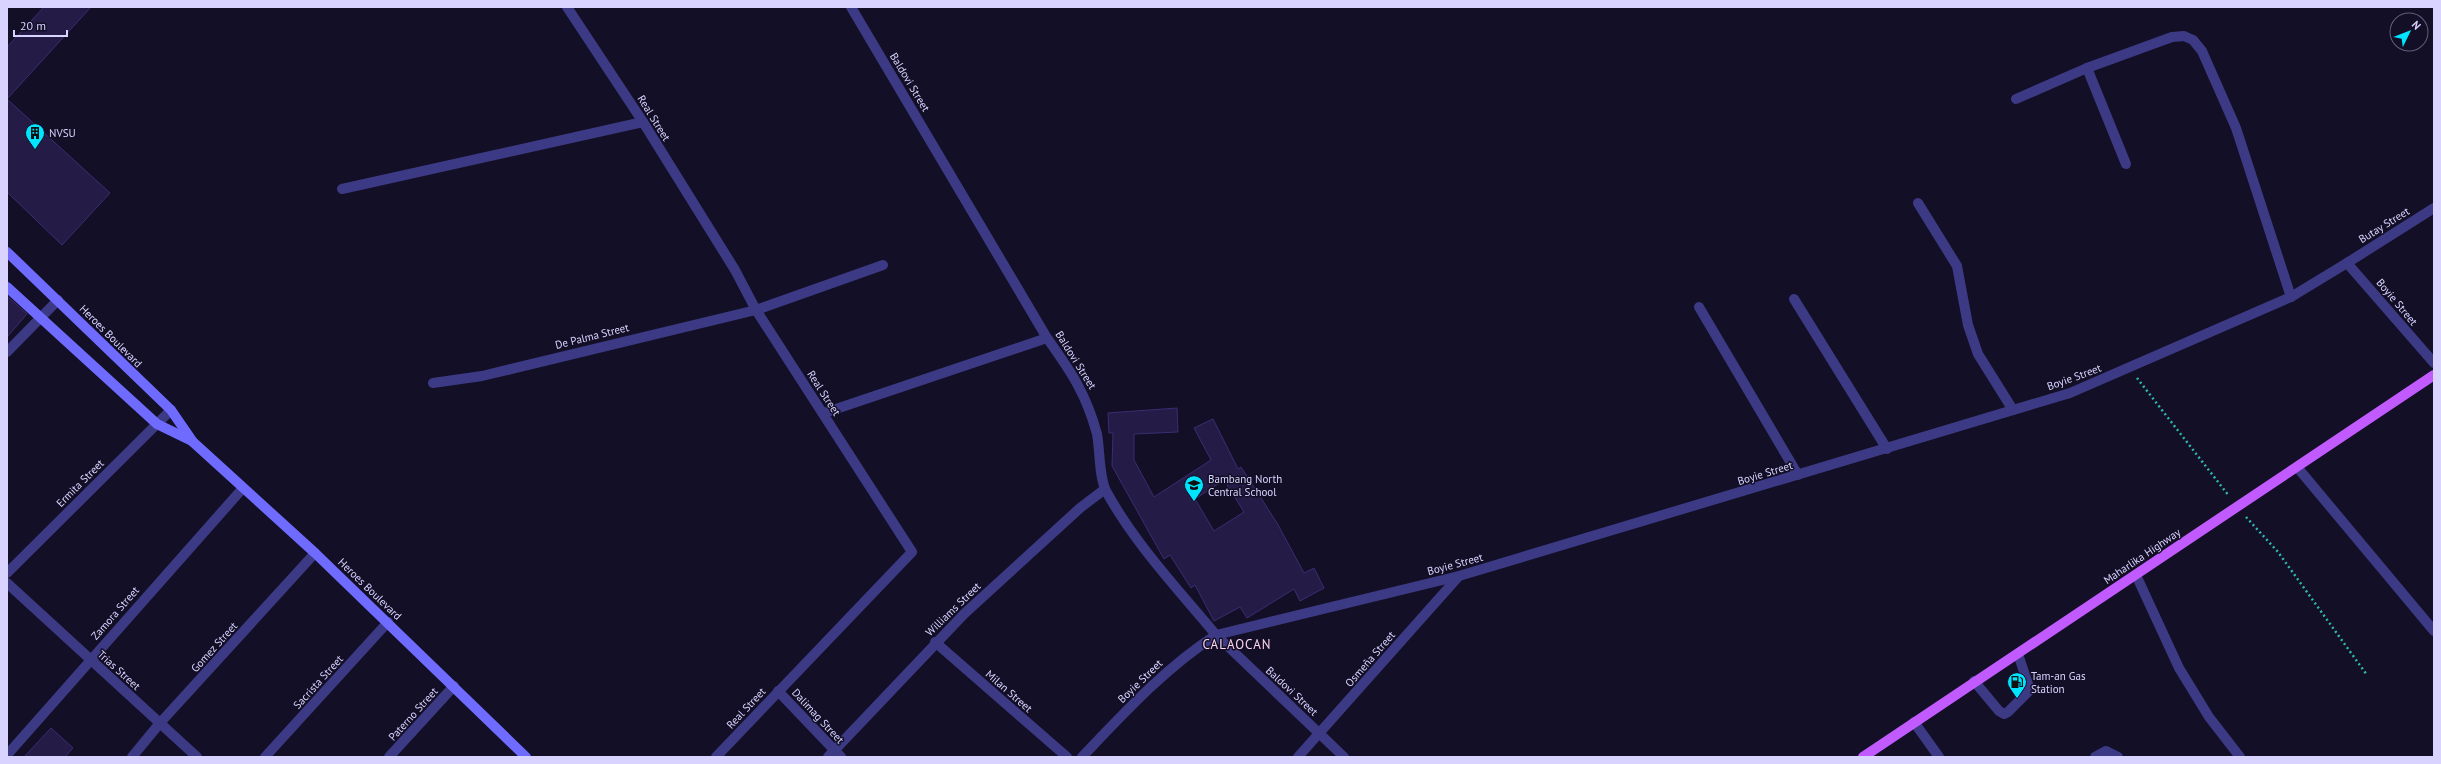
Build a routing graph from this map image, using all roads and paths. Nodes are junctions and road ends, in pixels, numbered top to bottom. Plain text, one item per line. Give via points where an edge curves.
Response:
1 (567, 7) edge
2 (851, 7) edge
3 (2087, 68) junction
4 (2016, 99) dead end
5 (643, 122) junction
6 (2126, 164) dead end
7 (342, 189) dead end
8 (1918, 203) dead end
9 (2434, 208) edge
10 (7, 252) edge
11 (2347, 263) junction
12 (883, 265) dead end
13 (7, 287) edge
14 (2291, 297) junction
15 (1794, 299) dead end
16 (58, 300) junction
17 (1699, 308) dead end
18 (756, 310) junction
19 (40, 318) junction
20 (1047, 338) junction
21 (7, 352) edge
22 (2434, 363) edge
23 (2129, 369) junction
24 (2434, 375) edge
25 (433, 383) dead end
26 (171, 410) junction
27 (2013, 410) junction
28 (824, 413) junction
29 (157, 424) junction
30 (193, 442) junction
31 (1887, 449) junction
32 (2297, 467) junction
33 (1798, 475) junction
34 (243, 488) junction
35 (1105, 489) junction
36 (2237, 506) junction
37 (315, 553) junction
38 (7, 573) edge
39 (2136, 575) junction
40 (1459, 576) junction
41 (7, 583) edge
42 (388, 622) junction
43 (2434, 631) edge
44 (1216, 635) junction
45 (935, 642) junction
46 (2018, 654) junction
47 (90, 660) junction
48 (2367, 675) dead end
49 (1974, 681) junction
50 (454, 686) junction
51 (778, 691) junction
52 (1914, 722) junction
53 (160, 723) junction
54 (1320, 734) junction
55 (7, 755) edge
56 (834, 755) edge
57 (132, 757) edge
58 (198, 757) edge
59 (265, 757) edge
60 (389, 757) edge
61 (526, 757) edge
62 (716, 757) edge
63 (1067, 757) edge
64 (1082, 757) edge
65 (1298, 757) edge
66 (1344, 757) edge
67 (1863, 757) edge
68 (1939, 757) edge
69 (2095, 757) edge
70 (2118, 757) edge
71 (2240, 757) edge

1 - 5 street, Real Street
2 - 20 street, Baldovi Street
3 - 4 street
3 - 6 street
3 - 14 street via 2172,37 2184,36 2193,40 2202,51 2236,128
5 - 7 street
5 - 18 street, Real Street via 735,270
8 - 27 street via 1958,266 1968,325 1978,354
9 - 11 street, Butay Street
10 - 16 main road, Heroes Boulevard
11 - 14 street, Boyie Street
11 - 22 street, Boyie Street
12 - 18 street, De Palma Street
13 - 19 main road, Heroes Boulevard
14 - 23 street, Boyie Street
15 - 31 street
16 - 19 street
16 - 26 main road, Heroes Boulevard
17 - 33 street
18 - 25 street, De Palma Street via 482,376
18 - 28 street, Real Street
19 - 21 street
19 - 29 main road, Heroes Boulevard
20 - 28 street
20 - 35 street, Baldovi Street via 1073,375 1088,403 1097,436
23 - 27 street, Boyie Street via 2070,393
23 - 36 path
24 - 32 main road, Maharlika Highway
26 - 29 street, Ermita Street
26 - 30 main road, Heroes Boulevard
27 - 31 street, Boyie Street
28 - 51 street, Real Street via 912,552
29 - 30 main road, Heroes Boulevard
29 - 38 street, Ermita Street
30 - 34 main road, Heroes Boulevard
31 - 33 street, Boyie Street
32 - 36 main road, Maharlika Highway
32 - 43 street
33 - 40 street, Boyie Street
34 - 37 main road, Heroes Boulevard
34 - 47 street, Zamora Street
35 - 44 street, Baldovi Street via 1146,550
35 - 45 street, Williams Street via 1080,508
36 - 39 main road, Maharlika Highway
36 - 48 path via 2278,552
37 - 42 main road, Heroes Boulevard
37 - 53 street, Gomez Street
39 - 46 main road, Maharlika Highway
39 - 71 street via 2179,668 2209,717
40 - 44 street, Boyie Street
40 - 54 street, Osmeña Street
41 - 47 street, Trias Street
42 - 50 main road, Heroes Boulevard
42 - 59 street, Sacrista Street
44 - 54 street, Baldovi Street
44 - 64 street, Boyie Street via 1166,672
45 - 56 street, Williams Street
45 - 63 street, Milan Street
46 - 49 main road, Maharlika Highway
46 - 49 street via 2030,690 2008,712 2004,714 1999,711
47 - 53 street, Trias Street
47 - 55 street, Zamora Street
49 - 52 main road, Maharlika Highway
50 - 60 street, Paterno Street
50 - 61 main road, Heroes Boulevard
51 - 56 street, Dalimag Street
51 - 62 street, Real Street
52 - 67 main road, Maharlika Highway
52 - 68 street
53 - 57 street, Gomez Street
53 - 58 street, Trias Street
54 - 65 street, Osmeña Street
54 - 66 street, Baldovi Street
69 - 70 street via 2106,751

